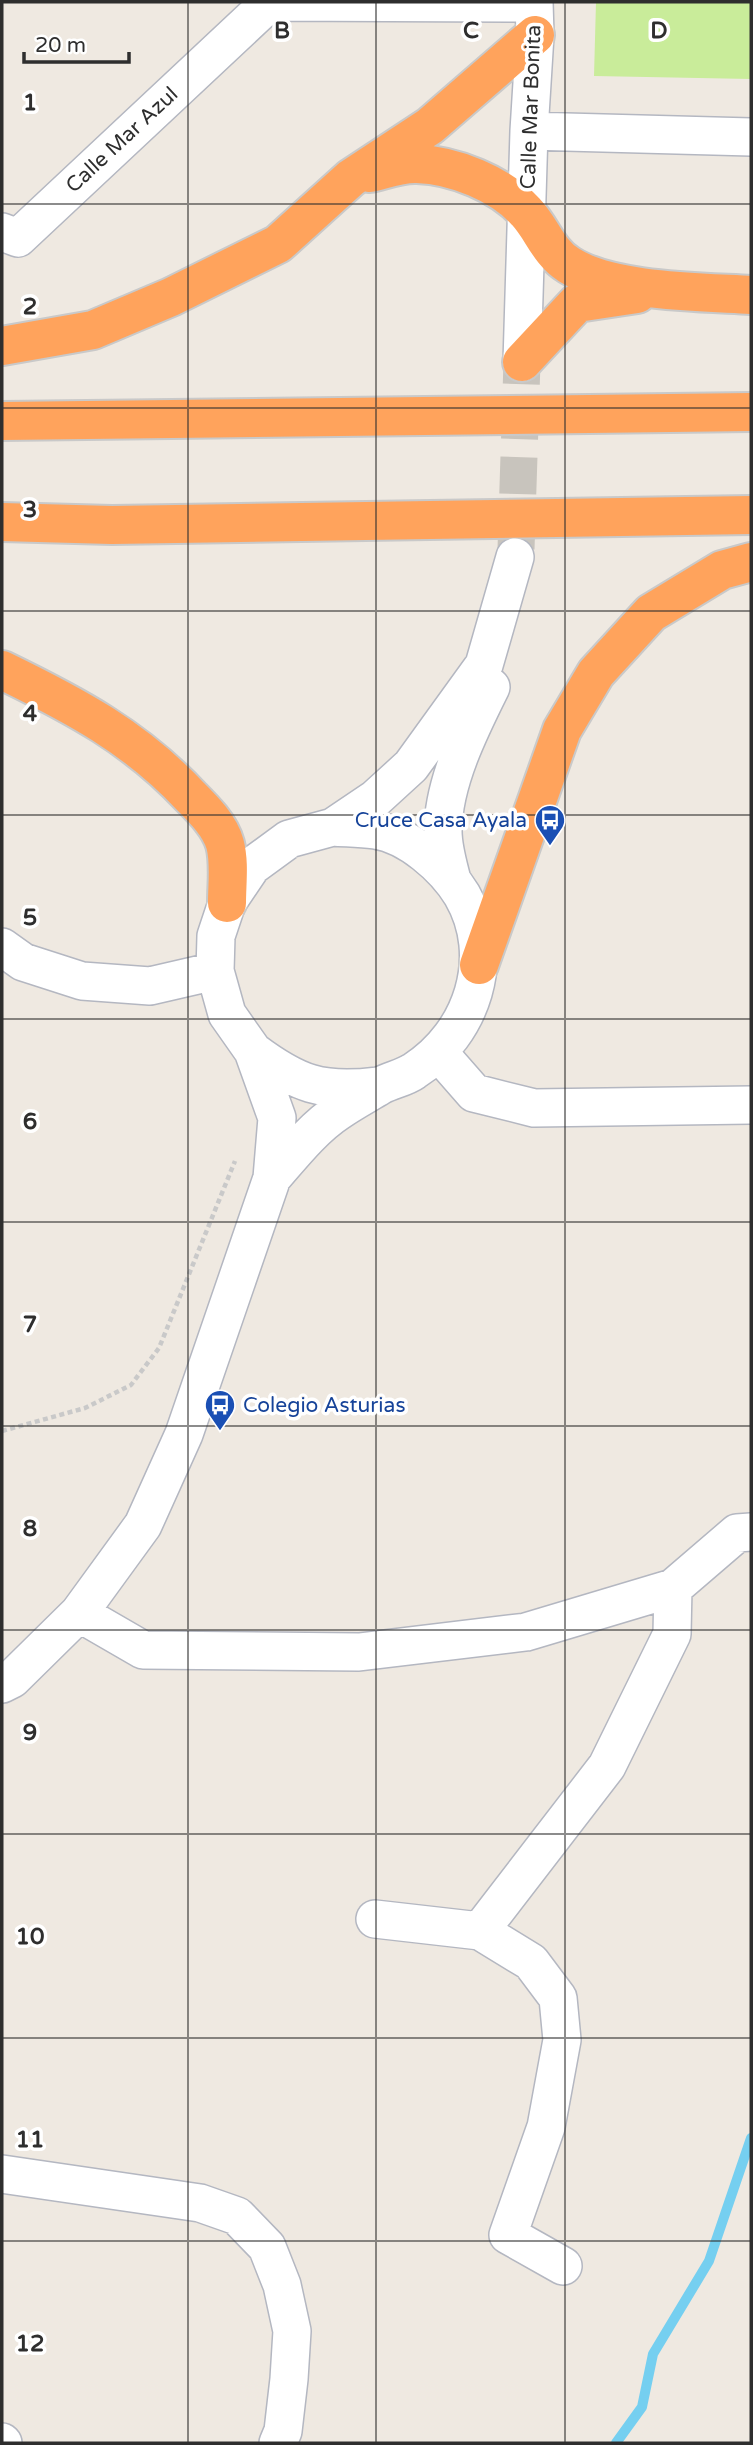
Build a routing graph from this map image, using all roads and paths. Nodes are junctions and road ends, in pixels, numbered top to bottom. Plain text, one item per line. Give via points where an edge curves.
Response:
1 (269, 2) edge
2 (534, 13) edge
3 (529, 131) junction
4 (751, 137) edge
5 (351, 178) junction
6 (527, 213) junction
7 (2, 232) edge
8 (664, 290) junction
9 (751, 295) edge
10 (2, 346) edge
11 (522, 362) joint
12 (751, 412) edge
13 (2, 421) edge
14 (751, 515) edge
15 (2, 522) edge
16 (751, 562) edge
17 (2, 670) edge
18 (333, 827) junction
19 (452, 880) junction
20 (226, 902) junction
21 (2, 947) edge
22 (479, 965) junction
23 (215, 971) junction
24 (253, 1051) junction
25 (439, 1053) junction
26 (382, 1085) junction
27 (751, 1105) edge
28 (237, 1157) dead end
29 (272, 1178) junction
30 (2, 1431) edge
31 (751, 1532) edge
32 (673, 1588) junction
33 (79, 1613) junction
34 (2, 1684) edge
35 (374, 1919) dead end
36 (480, 1931) junction
37 (2, 2174) edge
38 (563, 2266) dead end
39 (278, 2443) edge

1 - 2 street
1 - 7 street, Calle Mar Azul via 18,238
2 - 3 street, Calle Mar Bonita
2 - 5 highway via 429,126
3 - 4 street
3 - 6 street, Calle Mar Bonita
5 - 6 highway via 415,163 452,169 503,191
5 - 10 highway via 278,244 171,298 93,330
6 - 8 highway via 568,265 596,277
6 - 11 street, Calle Mar Bonita
8 - 9 highway
8 - 11 highway via 577,303
12 - 13 highway
14 - 15 highway via 112,525
16 - 22 highway via 722,570 651,612 596,673 562,730
17 - 20 highway via 115,730 167,771 206,813 224,841
18 - 19 street via 378,830 419,849
18 - 19 street via 376,798 411,766 484,665 515,557 523,616 470,730 448,795 443,830
18 - 20 street via 289,839 252,866
19 - 22 street via 468,906 477,934
20 - 23 street via 216,936
21 - 23 street via 23,962 82,981 150,986
22 - 25 street via 473,997 459,1027
23 - 24 street via 227,1014
24 - 26 street via 281,1072 313,1086 348,1090
24 - 29 street via 276,1118
25 - 26 street via 412,1073
25 - 27 street via 474,1093 534,1108
26 - 29 street via 337,1112
28 - 30 path via 159,1348 131,1385 85,1408
29 - 33 street via 184,1434 144,1525
31 - 32 street via 737,1533
32 - 33 street via 526,1632 359,1652 143,1650
32 - 36 street via 672,1634 607,1766
33 - 34 street
35 - 36 street
36 - 38 street via 531,1962 558,1998 562,2040 546,2127 508,2235
37 - 39 street via 200,2203 237,2216 267,2247 282,2285 292,2331

